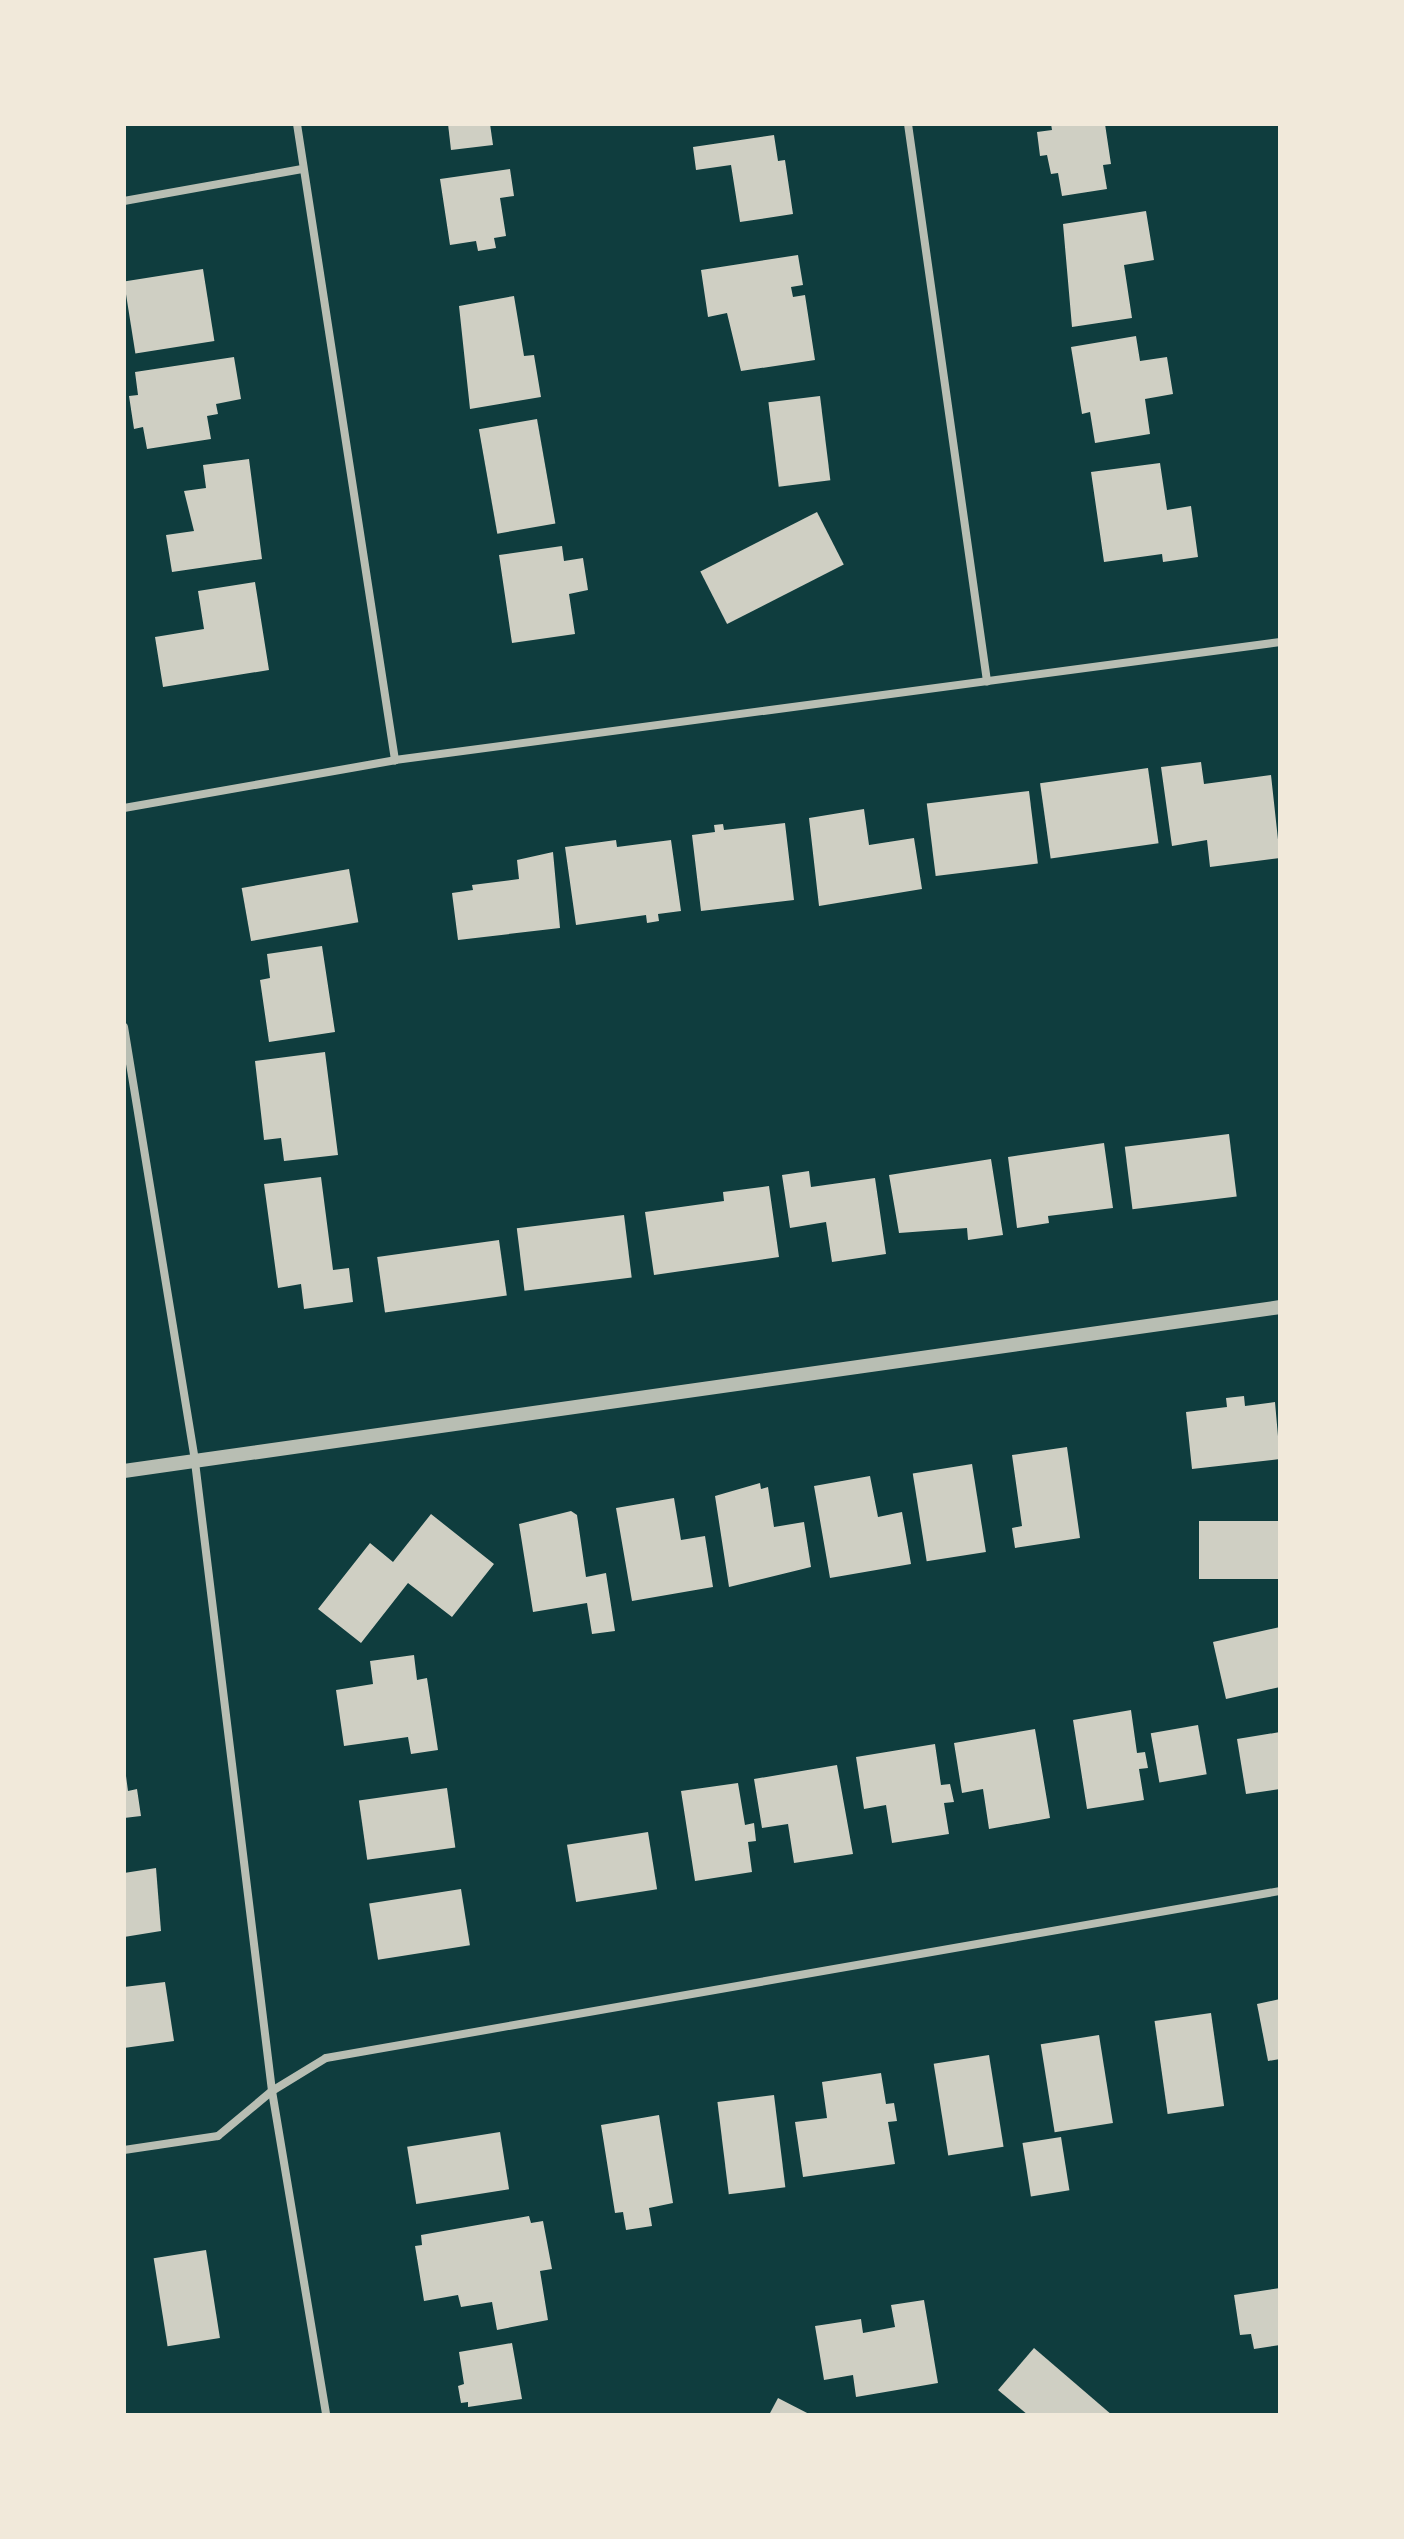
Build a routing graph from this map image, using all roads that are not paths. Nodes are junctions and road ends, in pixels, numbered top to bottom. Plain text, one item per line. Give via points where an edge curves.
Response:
1 (297, 124) edge
2 (908, 124) edge
3 (302, 169) junction
4 (124, 201) edge
5 (1280, 642) edge
6 (987, 681) junction
7 (395, 760) junction
8 (124, 808) edge
9 (124, 1027) edge
10 (1280, 1307) edge
11 (195, 1462) junction
12 (124, 1471) edge
13 (1280, 1891) edge
14 (272, 2091) junction
15 (124, 2150) edge
16 (326, 2415) edge

1 - 3 street
2 - 6 street
3 - 4 street
3 - 7 street
5 - 6 street
6 - 7 street
7 - 8 street
9 - 11 street
10 - 11 street
11 - 12 street
11 - 14 street
13 - 14 street via 326,2058
14 - 15 street via 218,2136
14 - 16 street

